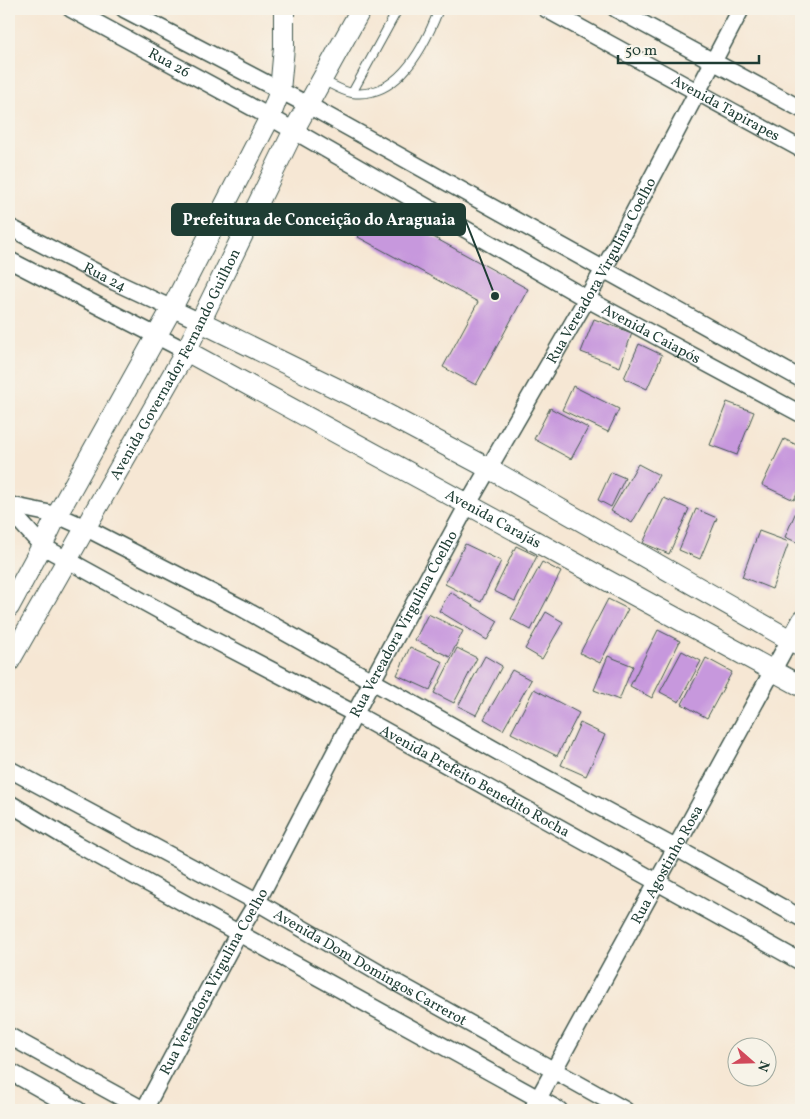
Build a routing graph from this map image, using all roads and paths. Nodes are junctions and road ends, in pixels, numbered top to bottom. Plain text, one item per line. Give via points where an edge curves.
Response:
1 (71, 9) edge
2 (124, 9) edge
3 (284, 9) edge
4 (361, 9) edge
5 (398, 9) edge
6 (439, 9) edge
7 (546, 9) edge
8 (616, 9) edge
9 (741, 9) edge
10 (714, 61) junction
11 (322, 80) junction
12 (280, 91) junction
13 (696, 92) junction
14 (352, 93) junction
15 (308, 105) junction
16 (801, 108) edge
17 (270, 116) junction
18 (294, 130) junction
19 (801, 149) edge
20 (9, 227) edge
21 (9, 260) edge
22 (604, 269) junction
23 (587, 299) junction
24 (172, 308) junction
25 (201, 322) junction
26 (157, 336) junction
27 (186, 351) junction
28 (801, 379) edge
29 (801, 414) edge
30 (490, 469) junction
31 (468, 504) junction
32 (9, 505) edge
33 (9, 509) edge
34 (57, 515) junction
35 (86, 528) junction
36 (42, 546) junction
37 (67, 560) junction
38 (9, 607) edge
39 (801, 619) edge
40 (796, 643) edge
41 (9, 662) edge
42 (772, 670) junction
43 (372, 681) junction
44 (801, 686) edge
45 (355, 714) junction
46 (9, 768) edge
47 (9, 803) edge
48 (676, 848) junction
49 (658, 882) junction
50 (257, 902) junction
51 (801, 918) edge
52 (239, 932) junction
53 (801, 962) edge
54 (9, 1036) edge
55 (9, 1071) edge
56 (555, 1071) junction
57 (536, 1104) edge
58 (78, 1110) edge
59 (144, 1110) edge
60 (559, 1110) edge
61 (625, 1110) edge

1 - 17 street, Rua 26
2 - 12 street, Rua 26
3 - 12 street, Avenida Governador Fernando Guilhon
4 - 11 street, Avenida Governador Fernando Guilhon
5 - 14 lane
6 - 14 lane via 405,72 377,90
7 - 13 street, Avenida Tapirapes
8 - 10 street
9 - 10 street, Rua Vereadora Virgulina Coelho
10 - 13 street, Rua Vereadora Virgulina Coelho
10 - 16 street
11 - 14 lane
11 - 15 street, Avenida Governador Fernando Guilhon
12 - 15 street, Rua 26
12 - 17 street, Avenida Governador Fernando Guilhon
13 - 19 street, Avenida Tapirapes
13 - 22 street, Rua Vereadora Virgulina Coelho
15 - 18 street, Avenida Governador Fernando Guilhon
15 - 22 street
17 - 18 street, Rua 26
17 - 24 street, Avenida Governador Fernando Guilhon
18 - 23 street, Avenida Caiapós
18 - 25 street, Avenida Governador Fernando Guilhon
20 - 24 street, Rua 24
21 - 26 street, Rua 24
22 - 23 street, Rua Vereadora Virgulina Coelho
22 - 28 street
23 - 29 street, Avenida Caiapós
23 - 30 street, Rua Vereadora Virgulina Coelho
24 - 25 street, Rua 24
24 - 26 street, Avenida Governador Fernando Guilhon
25 - 27 street, Avenida Governador Fernando Guilhon
25 - 30 street via 360,400
26 - 27 street, Rua 24
26 - 34 street, Avenida Governador Fernando Guilhon
27 - 31 street, Avenida Carajás
27 - 35 street, Avenida Governador Fernando Guilhon
30 - 31 street, Rua Vereadora Virgulina Coelho
30 - 40 street
31 - 42 street, Avenida Carajás
31 - 43 street, Rua Vereadora Virgulina Coelho
32 - 34 street
33 - 36 street, Avenida Prefeito Benedito Rocha
34 - 35 street
34 - 36 street, Avenida Governador Fernando Guilhon
35 - 37 street, Avenida Governador Fernando Guilhon
35 - 43 street via 240,607
36 - 37 street, Avenida Prefeito Benedito Rocha
36 - 38 street, Avenida Governador Fernando Guilhon
37 - 41 street, Avenida Governador Fernando Guilhon
37 - 45 street, Avenida Prefeito Benedito Rocha
39 - 40 street, Rua Agostinho Rosa
40 - 42 street, Rua Agostinho Rosa
42 - 44 street, Avenida Carajás
42 - 48 street, Rua Agostinho Rosa
43 - 45 street, Rua Vereadora Virgulina Coelho
43 - 48 street
45 - 49 street, Avenida Prefeito Benedito Rocha
45 - 50 street, Rua Vereadora Virgulina Coelho
46 - 50 street, Avenida Dom Domingos Carrerot
47 - 52 street via 76,844
48 - 49 street, Rua Agostinho Rosa
48 - 51 street
49 - 53 street, Avenida Prefeito Benedito Rocha
49 - 56 street, Rua Agostinho Rosa
50 - 52 street, Rua Vereadora Virgulina Coelho
50 - 56 street, Avenida Dom Domingos Carrerot
52 - 57 street
52 - 59 street, Rua Vereadora Virgulina Coelho
54 - 59 street
55 - 58 street
56 - 57 street, Rua Agostinho Rosa
56 - 61 street, Avenida Dom Domingos Carrerot
57 - 60 street

